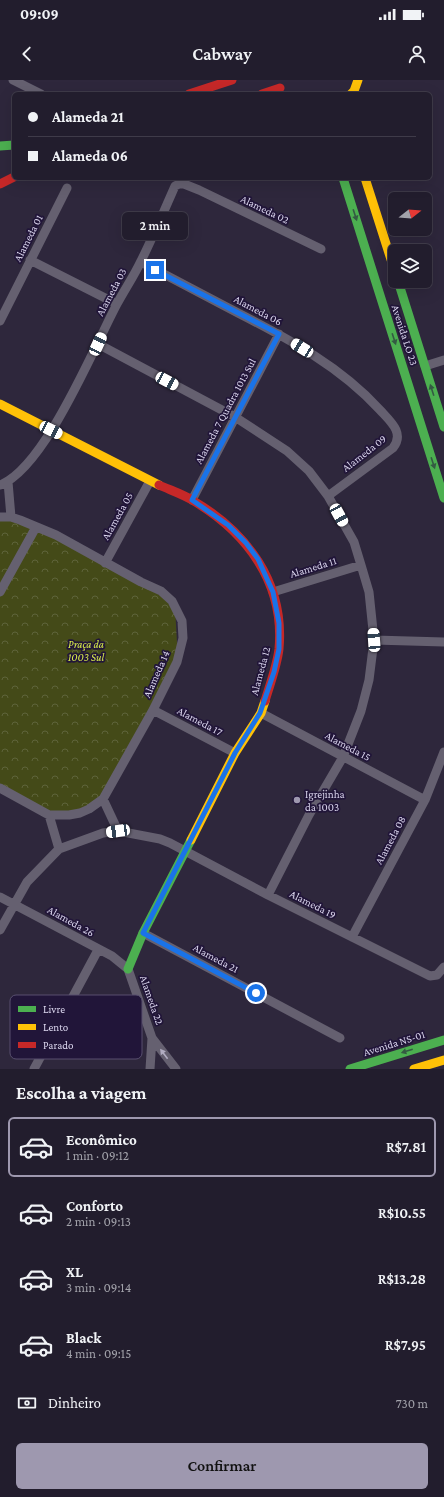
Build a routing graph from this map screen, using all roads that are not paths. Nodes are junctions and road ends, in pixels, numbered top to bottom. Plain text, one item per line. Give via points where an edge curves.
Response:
1 (13, 80) edge
2 (232, 80) edge
3 (358, 80) edge
4 (280, 87) edge
5 (37, 92) edge
6 (195, 92) edge
7 (267, 92) edge
8 (354, 92) edge
9 (12, 145) edge
10 (0, 146) edge
11 (12, 178) edge
12 (346, 180) edge
13 (366, 180) edge
14 (0, 184) edge
15 (67, 188) dead end
16 (199, 190) joint
17 (321, 249) dead end
18 (388, 250) edge
19 (30, 260) junction
20 (141, 262) junction
21 (400, 288) edge
22 (117, 304) junction
23 (0, 321) edge
24 (279, 334) junction
25 (98, 344) junction
26 (444, 360) edge
27 (425, 366) junction
28 (0, 404) edge
29 (235, 417) junction
30 (392, 423) joint
31 (444, 427) edge
32 (51, 430) junction
33 (150, 481) junction
34 (4, 484) edge
35 (328, 496) junction
36 (444, 498) edge
37 (192, 500) junction
38 (0, 517) edge
39 (12, 517) junction
40 (36, 527) junction
41 (105, 563) junction
42 (361, 565) junction
43 (0, 592) edge
44 (273, 592) junction
45 (374, 640) junction
46 (444, 642) edge
47 (153, 710) junction
48 (260, 713) junction
49 (444, 752) edge
50 (235, 753) junction
51 (343, 756) junction
52 (0, 788) edge
53 (104, 799) junction
54 (425, 800) junction
55 (49, 815) junction
56 (118, 831) junction
57 (59, 849) junction
58 (185, 851) junction
59 (268, 895) junction
60 (0, 897) edge
61 (14, 904) junction
62 (0, 930) edge
63 (143, 933) junction
64 (352, 938) junction
65 (98, 950) junction
66 (444, 967) edge
67 (128, 969) junction
68 (74, 995) edge
69 (137, 995) edge
70 (142, 1009) edge
71 (152, 1038) junction
72 (340, 1038) dead end
73 (444, 1040) edge
74 (39, 1059) edge
75 (444, 1060) edge
76 (34, 1069) edge
77 (150, 1069) edge
78 (176, 1069) edge
79 (350, 1069) edge
80 (414, 1069) edge

1 - 5 street
2 - 6 street
3 - 8 street
4 - 7 street
9 - 10 street
11 - 14 street
12 -> 36 street, Avenida LO 23
13 - 18 street
15 - 19 street, Alameda 01
16 - 17 street, Alameda 02
16 - 20 street, Alameda 03 via 181,183 175,186
19 - 22 street
19 - 23 street, Alameda 01
20 - 22 street, Alameda 03
20 - 24 street, Alameda 06
21 - 27 street
22 - 25 street, Alameda 03
24 - 29 street, Alameda 7 Quadra 1013 Sul
24 - 30 street, Alameda 06 via 335,368 365,393
25 - 29 street
25 - 32 street, Alameda 03
26 - 27 street
31 -> 27 street
28 - 32 street, Alameda 12
29 - 35 street via 288,451 309,471
29 - 37 street, Alameda 7 Quadra 1013 Sul
30 - 35 street, Alameda 09 via 398,435 393,448
32 - 33 street, Alameda 12
32 - 34 street, Alameda 03 via 18,473
33 - 37 street, Alameda 12
33 - 41 street, Alameda 05
34 - 39 street
35 - 42 street via 354,542
37 - 44 street, Alameda 12 via 228,525 246,543 258,559
38 - 39 street, Alameda 14
39 - 40 street, Alameda 14
40 - 41 street, Alameda 14 via 56,535
40 - 43 street
41 - 47 street, Alameda 14 via 161,591 172,601 182,621 183,638 177,662
42 - 44 street, Alameda 11
42 - 45 street via 369,592
44 - 48 street, Alameda 12 via 279,623 279,649
45 - 46 street
45 - 51 street via 362,711
47 - 50 street, Alameda 17
47 - 53 street, Alameda 14
48 - 50 street, Alameda 12
48 - 51 street, Alameda 15
49 - 54 street, Alameda 08
50 - 58 street, Alameda 12
51 - 54 street, Alameda 15
51 - 59 street
52 - 55 street
53 - 55 street, Alameda 14 via 80,813
53 - 56 street
54 - 64 street, Alameda 08
55 - 57 street
56 - 57 street via 104,833
56 - 58 street, Alameda 19 via 160,839
57 - 61 street via 27,882
58 - 59 street, Alameda 19
58 - 63 street, Alameda 12
59 - 64 street, Alameda 19
60 - 61 street, Alameda 26
61 - 62 street
61 - 65 street, Alameda 26
63 - 67 street, Alameda 12
63 - 72 street, Alameda 21
64 - 66 street, Alameda 19 via 430,976 437,975
65 - 67 street, Alameda 26 via 120,961
65 - 68 street
67 - 69 street, Alameda 22
70 - 71 street, Alameda 22
71 - 77 street, Alameda 22
78 -> 71 street, Alameda 22
73 -> 79 street, Avenida NS-01
74 - 76 street
75 - 80 street

